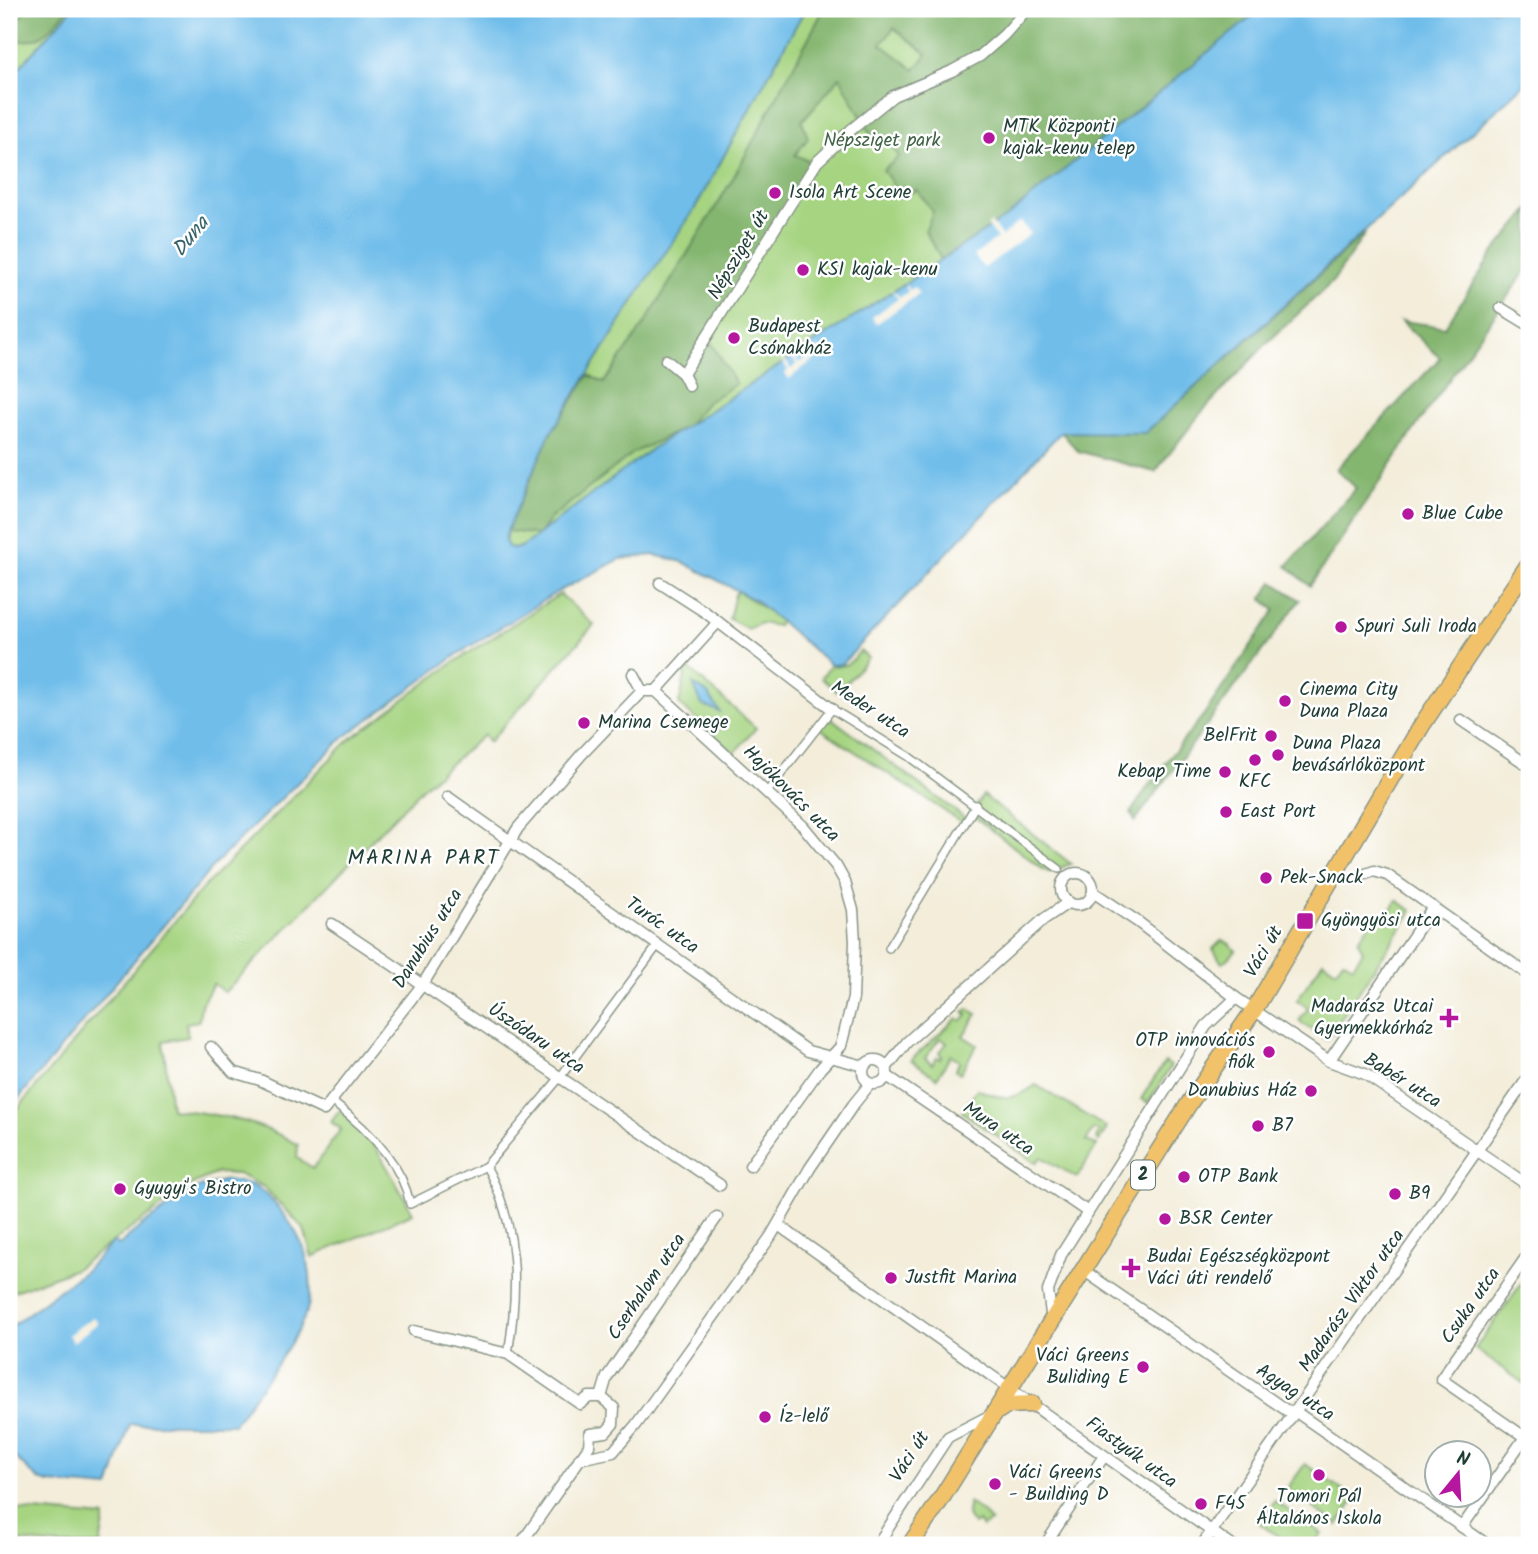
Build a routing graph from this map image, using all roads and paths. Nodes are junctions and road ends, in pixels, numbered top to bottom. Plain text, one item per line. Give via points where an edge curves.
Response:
1 (1027, 9) edge
2 (1501, 309) dead end
3 (1529, 325) edge
4 (666, 360) dead end
5 (683, 374) junction
6 (689, 386) dead end
7 (1529, 564) edge
8 (660, 583) dead end
9 (718, 622) junction
10 (633, 674) dead end
11 (642, 691) junction
12 (656, 691) junction
13 (832, 709) junction
14 (1461, 720) dead end
15 (1529, 766) edge
16 (767, 792) junction
17 (447, 797) dead end
18 (976, 805) junction
19 (510, 840) junction
20 (1059, 869) dead end
21 (1363, 875) dead end
22 (1091, 895) junction
23 (1066, 899) junction
24 (1433, 907) junction
25 (332, 924) dead end
26 (658, 945) junction
27 (889, 948) dead end
28 (1529, 975) edge
29 (424, 984) junction
30 (1236, 998) junction
31 (1254, 1010) junction
32 (211, 1047) dead end
33 (829, 1058) junction
34 (1329, 1061) junction
35 (864, 1066) junction
36 (885, 1068) junction
37 (561, 1076) junction
38 (1529, 1076) edge
39 (867, 1081) junction
40 (331, 1101) junction
41 (1478, 1151) junction
42 (486, 1166) junction
43 (750, 1166) dead end
44 (720, 1185) dead end
45 (1529, 1186) edge
46 (1088, 1212) junction
47 (717, 1217) dead end
48 (778, 1226) junction
49 (1529, 1253) edge
50 (1083, 1270) junction
51 (1052, 1322) junction
52 (414, 1331) dead end
53 (508, 1354) junction
54 (1010, 1389) junction
55 (601, 1396) junction
56 (1031, 1404) junction
57 (996, 1412) junction
58 (1296, 1412) junction
59 (1527, 1438) edge
60 (1104, 1456) junction
61 (579, 1459) junction
62 (1190, 1518) junction
63 (1462, 1527) junction
64 (1212, 1532) junction
65 (1529, 1535) edge
66 (520, 1545) edge
67 (877, 1545) edge
68 (910, 1545) edge
69 (1045, 1545) edge
70 (1202, 1545) edge
71 (1231, 1545) edge
72 (1488, 1545) edge
73 (1522, 1545) edge

1 - 5 street, Népsziget út via 980,55 893,96 817,162
2 - 3 street
4 - 5 street
5 - 6 street
7 - 31 main road, Váci út / 2 via 1422,725
8 - 9 street, Meder utca
9 - 12 street
9 - 13 street, Meder utca
10 - 11 street
11 - 12 street
11 - 19 street, Danubius utca
12 - 16 street, Hajókovács utca
13 - 16 street
13 - 18 street, Meder utca
14 - 15 street
16 - 33 street, Hajókovács utca via 824,849 850,896 855,934 853,998 841,1046
17 - 19 street, Turóc utca
18 - 20 street, Meder utca
18 - 27 street
19 - 26 street, Turóc utca
19 - 29 street, Danubius utca
21 - 24 street via 1374,871 1387,875
22 - 23 street via 1078,905
22 - 23 street via 1091,881 1073,874 1063,882
22 - 30 street via 1138,922
23 - 36 street via 907,1042
24 - 28 street
24 - 34 street
25 - 29 street, Úszódaru utca
26 - 33 street, Turóc utca via 808,1051
26 - 37 street
29 - 37 street, Úszódaru utca
29 - 40 street, Danubius utca
30 - 31 street
30 - 46 street, Váci út via 1206,1026
31 - 34 street, Babér utca
31 - 50 main road, Váci út / 2
32 - 40 street, Danubius utca via 233,1072 324,1110
33 - 35 street, Turóc utca
33 - 43 street
34 - 41 street, Babér utca via 1365,1074
35 - 36 street via 873,1060
35 - 39 street
36 - 39 street via 882,1083
36 - 46 street, Mura utca
37 - 42 street
37 - 44 street, Úszódaru utca
38 - 41 street, Madarász Viktor utca
39 - 48 street
40 - 42 street via 379,1145 410,1204
41 - 45 street, Babér utca
41 - 58 street, Madarász Viktor utca
42 - 53 street via 500,1191 515,1260
46 - 51 street, Váci út via 1061,1255 1048,1291
47 - 55 street, Cserhalom utca via 607,1377
48 - 54 street, Fiastyúk utca
48 - 61 street via 631,1431 613,1452
49 - 59 street, Csuka utca via 1441,1379
50 - 51 main road, Váci út / 2
50 - 58 street, Agyag utca
51 - 54 main road, Váci út / 2
52 - 53 street
53 - 55 street via 580,1404
54 - 56 street, Fiastyúk utca
54 - 57 main road, Váci út / 2
55 - 61 street via 611,1403 613,1423 601,1434 590,1434 589,1446
56 - 57 main road via 1007,1405
56 - 60 street, Fiastyúk utca
57 - 67 street, Váci út via 948,1437
57 - 68 main road, Váci út / 2
58 - 63 street, Agyag utca
58 - 64 street, Madarász Viktor utca
59 - 63 street
60 - 62 street, Fiastyúk utca
60 - 69 street
61 - 66 street
62 - 64 street, Fiastyúk utca
62 - 70 street
63 - 72 street, Agyag utca
64 - 70 street, Madarász Viktor utca
64 - 71 street, Fiastyúk utca
65 - 73 street

